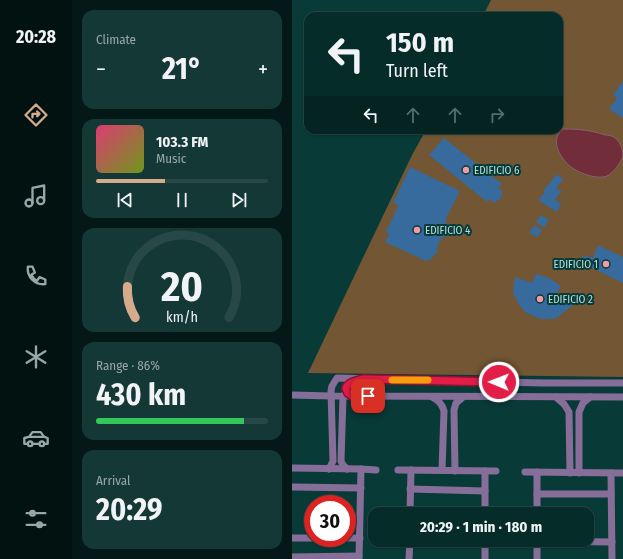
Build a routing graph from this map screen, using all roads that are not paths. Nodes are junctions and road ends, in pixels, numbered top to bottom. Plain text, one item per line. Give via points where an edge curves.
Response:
1 (363, 379) junction
2 (623, 383) edge
3 (292, 395) edge
4 (331, 396) junction
5 (343, 396) junction
6 (352, 396) junction
7 (432, 397) junction
8 (463, 397) junction
9 (556, 397) junction
10 (590, 397) junction
11 (623, 397) edge
12 (292, 468) edge
13 (329, 468) junction
14 (347, 469) junction
15 (361, 470) junction
16 (376, 470) dead end
17 (398, 470) dead end
18 (411, 470) junction
19 (442, 470) junction
20 (455, 471) junction
21 (485, 471) junction
22 (496, 471) dead end
23 (525, 472) dead end
24 (538, 472) junction
25 (570, 472) junction
26 (579, 472) junction
27 (611, 473) junction
28 (623, 473) edge
29 (292, 487) edge
30 (361, 488) junction
31 (410, 490) junction
32 (485, 491) junction
33 (538, 494) junction
34 (611, 494) junction
35 (410, 507) edge
36 (485, 507) edge
37 (537, 507) edge
38 (292, 538) edge
39 (304, 538) edge
40 (356, 538) edge
41 (360, 538) junction
42 (594, 542) edge
43 (612, 542) junction
44 (410, 547) edge
45 (485, 547) edge
46 (537, 547) edge
47 (292, 557) edge
48 (359, 557) edge
49 (409, 559) edge
50 (485, 559) edge
51 (537, 559) edge
52 (612, 559) edge

1 - 2 street
1 - 4 street via 337,378 332,386
1 - 6 street via 346,388
3 - 4 street
4 - 5 street
4 - 13 street via 333,461
5 - 6 street
5 - 14 street via 341,461
6 - 7 street
7 - 8 street
7 - 19 street via 440,401 444,411
8 - 9 street
8 - 20 street via 456,403 454,410
9 - 10 street
9 - 25 street via 569,412
10 - 11 street
10 - 26 street via 583,403 579,412
12 - 13 street
13 - 14 street
14 - 15 street
15 - 16 street
15 - 30 street
17 - 18 street
18 - 19 street
18 - 31 street
19 - 20 street
20 - 21 street
21 - 22 street
21 - 32 street
23 - 24 street
24 - 25 street
24 - 33 street
25 - 26 street
26 - 27 street
27 - 28 street
27 - 34 street
29 - 30 street
30 - 41 street
31 - 32 street
31 - 35 street
32 - 36 street
33 - 34 street
33 - 37 street
34 - 43 street
38 - 39 street
40 - 41 street
41 - 48 street
42 - 43 street
43 - 52 street
44 - 49 street
45 - 50 street
46 - 51 street
47 - 48 street

